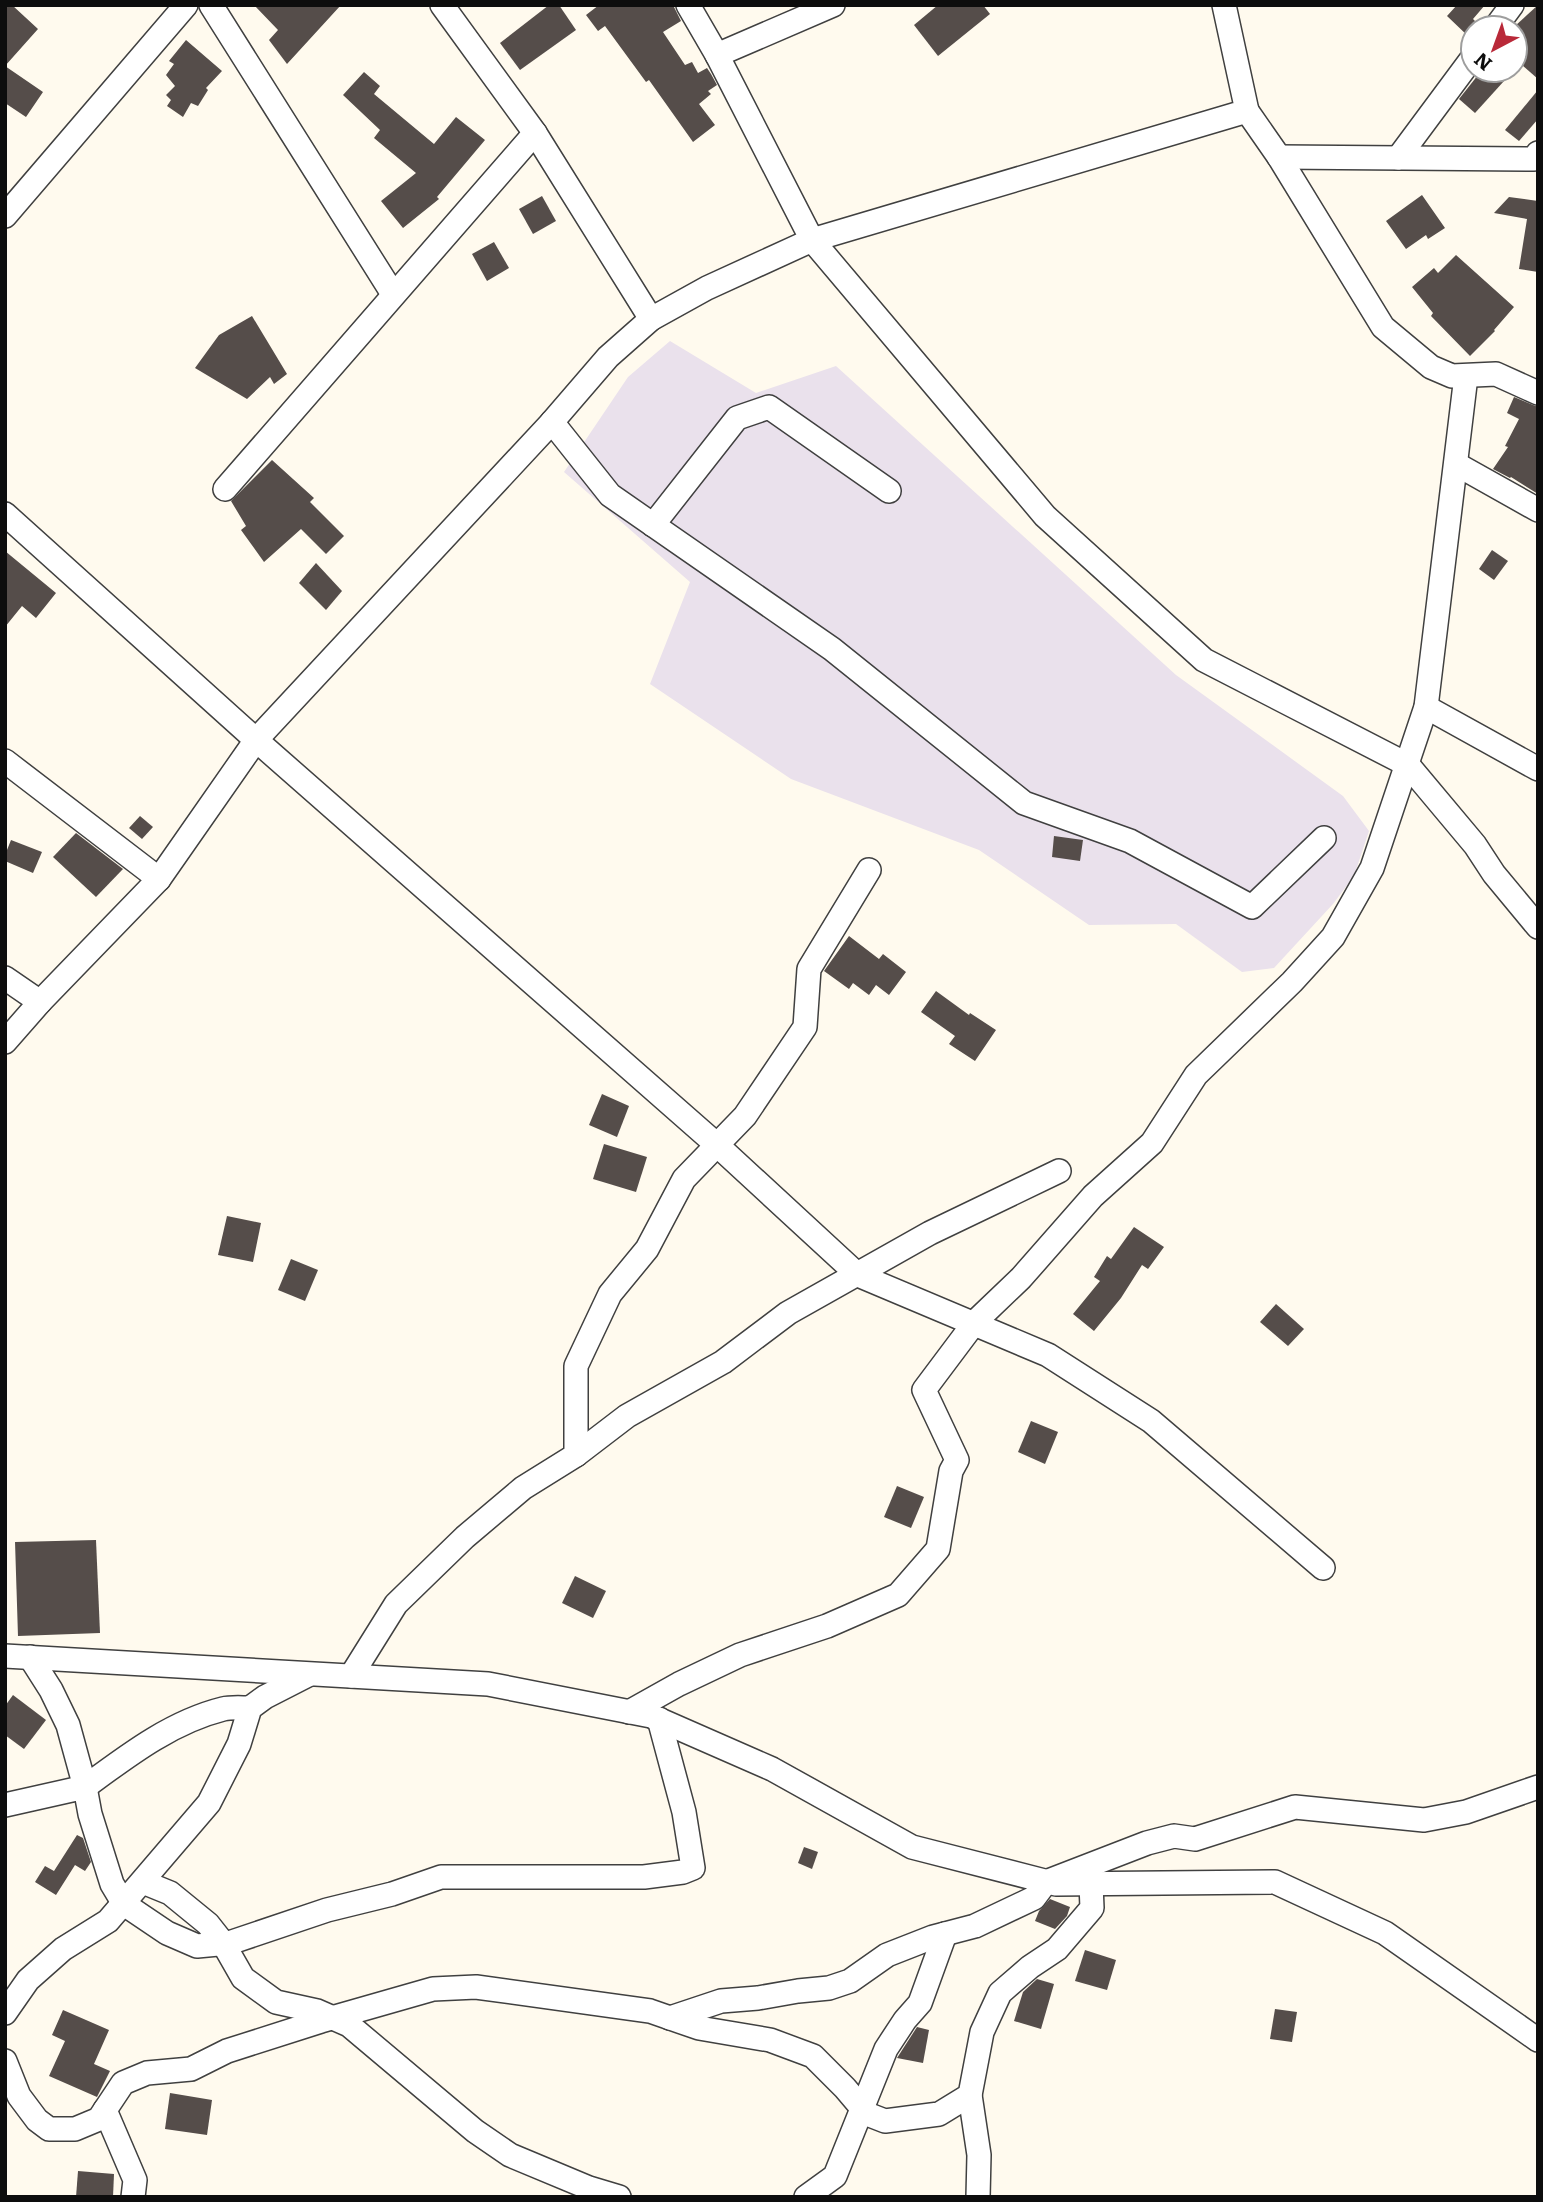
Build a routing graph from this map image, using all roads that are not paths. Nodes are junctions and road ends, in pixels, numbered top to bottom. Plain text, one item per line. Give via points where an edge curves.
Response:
1 (186, 5) edge
2 (211, 5) edge
3 (688, 5) edge
4 (833, 5) edge
5 (1224, 5) edge
6 (444, 6) edge
7 (717, 55) junction
8 (1459, 76) edge
9 (1247, 111) junction
10 (535, 133) junction
11 (1538, 153) edge
12 (1279, 158) junction
13 (1398, 158) junction
14 (5, 216) edge
15 (812, 240) junction
16 (393, 294) junction
17 (651, 318) junction
18 (1466, 376) junction
19 (1538, 393) edge
20 (552, 422) junction
21 (1456, 464) junction
22 (225, 489) dead end
23 (890, 491) dead end
24 (1538, 510) edge
25 (5, 514) edge
26 (653, 525) junction
27 (1426, 707) junction
28 (256, 740) junction
29 (5, 761) edge
30 (1408, 765) junction
31 (1538, 769) edge
32 (1324, 838) dead end
33 (869, 870) dead end
34 (159, 879) junction
35 (1538, 927) edge
36 (5, 978) edge
37 (40, 1003) junction
38 (5, 1042) edge
39 (717, 1144) junction
40 (1059, 1171) dead end
41 (858, 1275) junction
42 (975, 1322) junction
43 (576, 1455) junction
44 (1323, 1568) dead end
45 (5, 1656) edge
46 (30, 1657) junction
47 (309, 1674) junction
48 (351, 1676) junction
49 (250, 1708) junction
50 (629, 1712) junction
51 (659, 1720) junction
52 (85, 1787) junction
53 (1538, 1787) edge
54 (5, 1805) edge
55 (143, 1882) junction
56 (1046, 1882) junction
57 (1090, 1884) junction
58 (124, 1904) junction
59 (945, 1934) junction
60 (223, 1943) junction
61 (5, 2013) edge
62 (333, 2017) junction
63 (670, 2018) junction
64 (1538, 2040) edge
65 (5, 2061) edge
66 (970, 2095) junction
67 (863, 2109) junction
68 (105, 2110) junction
69 (133, 2197) edge
70 (619, 2197) edge
71 (806, 2197) edge
72 (978, 2197) edge

1 - 14 street
2 - 16 street
3 - 7 street
4 - 7 street
5 - 9 street
6 - 10 street
7 - 15 street
8 - 13 street
9 - 12 street
9 - 15 street
10 - 16 street
10 - 17 street
11 - 13 street via 1534,159
12 - 13 street
12 - 18 street via 1382,327 1431,367
15 - 17 street
15 - 30 street via 1045,516 1203,660
16 - 22 street
17 - 20 street via 608,357
18 - 19 street via 1496,374
18 - 21 street
20 - 26 street via 610,495
20 - 28 street
21 - 24 street
21 - 27 street
23 - 26 street via 769,407 737,418
25 - 28 street
26 - 32 street via 832,649 1024,803 1130,841 1252,907
27 - 30 street
27 - 31 street
28 - 34 street
28 - 39 street
29 - 34 street
30 - 35 street
30 - 42 street via 1372,868 1333,937 1196,1075 1153,1143 1093,1196 1021,1279
33 - 39 street via 809,969 805,1027 745,1116
34 - 37 street
36 - 37 street
37 - 38 street
39 - 41 street
39 - 43 street via 684,1178 647,1249 610,1294 576,1366
40 - 41 street via 930,1233
41 - 42 street
41 - 43 street via 788,1313 723,1362 627,1416
42 - 44 street via 1048,1354 1151,1421
42 - 50 street via 924,1390 957,1460 950,1471 938,1549 898,1595 827,1626 740,1655
43 - 48 street via 523,1488 396,1604
45 - 46 street
46 - 47 street
46 - 52 street via 68,1725
47 - 48 street
47 - 49 street
48 - 50 street via 488,1684
49 - 52 street via 224,1709 192,1720 147,1742
49 - 55 street via 239,1744 209,1803
50 - 51 street
51 - 56 street via 772,1769 912,1847
51 - 60 street via 684,1812 693,1868 644,1877 440,1877
52 - 54 street
52 - 58 street via 112,1884
53 - 56 street via 1466,1812 1424,1820 1295,1807 1195,1839 1174,1836 1147,1843
55 - 58 street
55 - 60 street via 170,1894 208,1924
56 - 57 street
56 - 59 street via 1034,1898 975,1926
57 - 64 street via 1275,1881 1385,1933
57 - 66 street via 1092,1908 1057,1949 1000,1993 982,2032
58 - 60 street via 167,1933 197,1946
58 - 61 street via 29,1980
59 - 63 street via 887,1955 850,1981 829,1988 721,2001
59 - 67 street via 920,2003 886,2049
60 - 62 street via 243,1978 276,2002
62 - 63 street via 433,1989 476,1987 650,2011
62 - 68 street via 227,2051 191,2069 147,2073 123,2083
62 - 70 street via 349,2025 510,2155
63 - 67 street via 699,2028 770,2040 813,2056
65 - 68 street via 19,2096 49,2129 75,2129 99,2119
66 - 67 street via 939,2113 911,2119 885,2121
66 - 72 street via 979,2155
67 - 71 street via 835,2176
68 - 69 street via 135,2180

